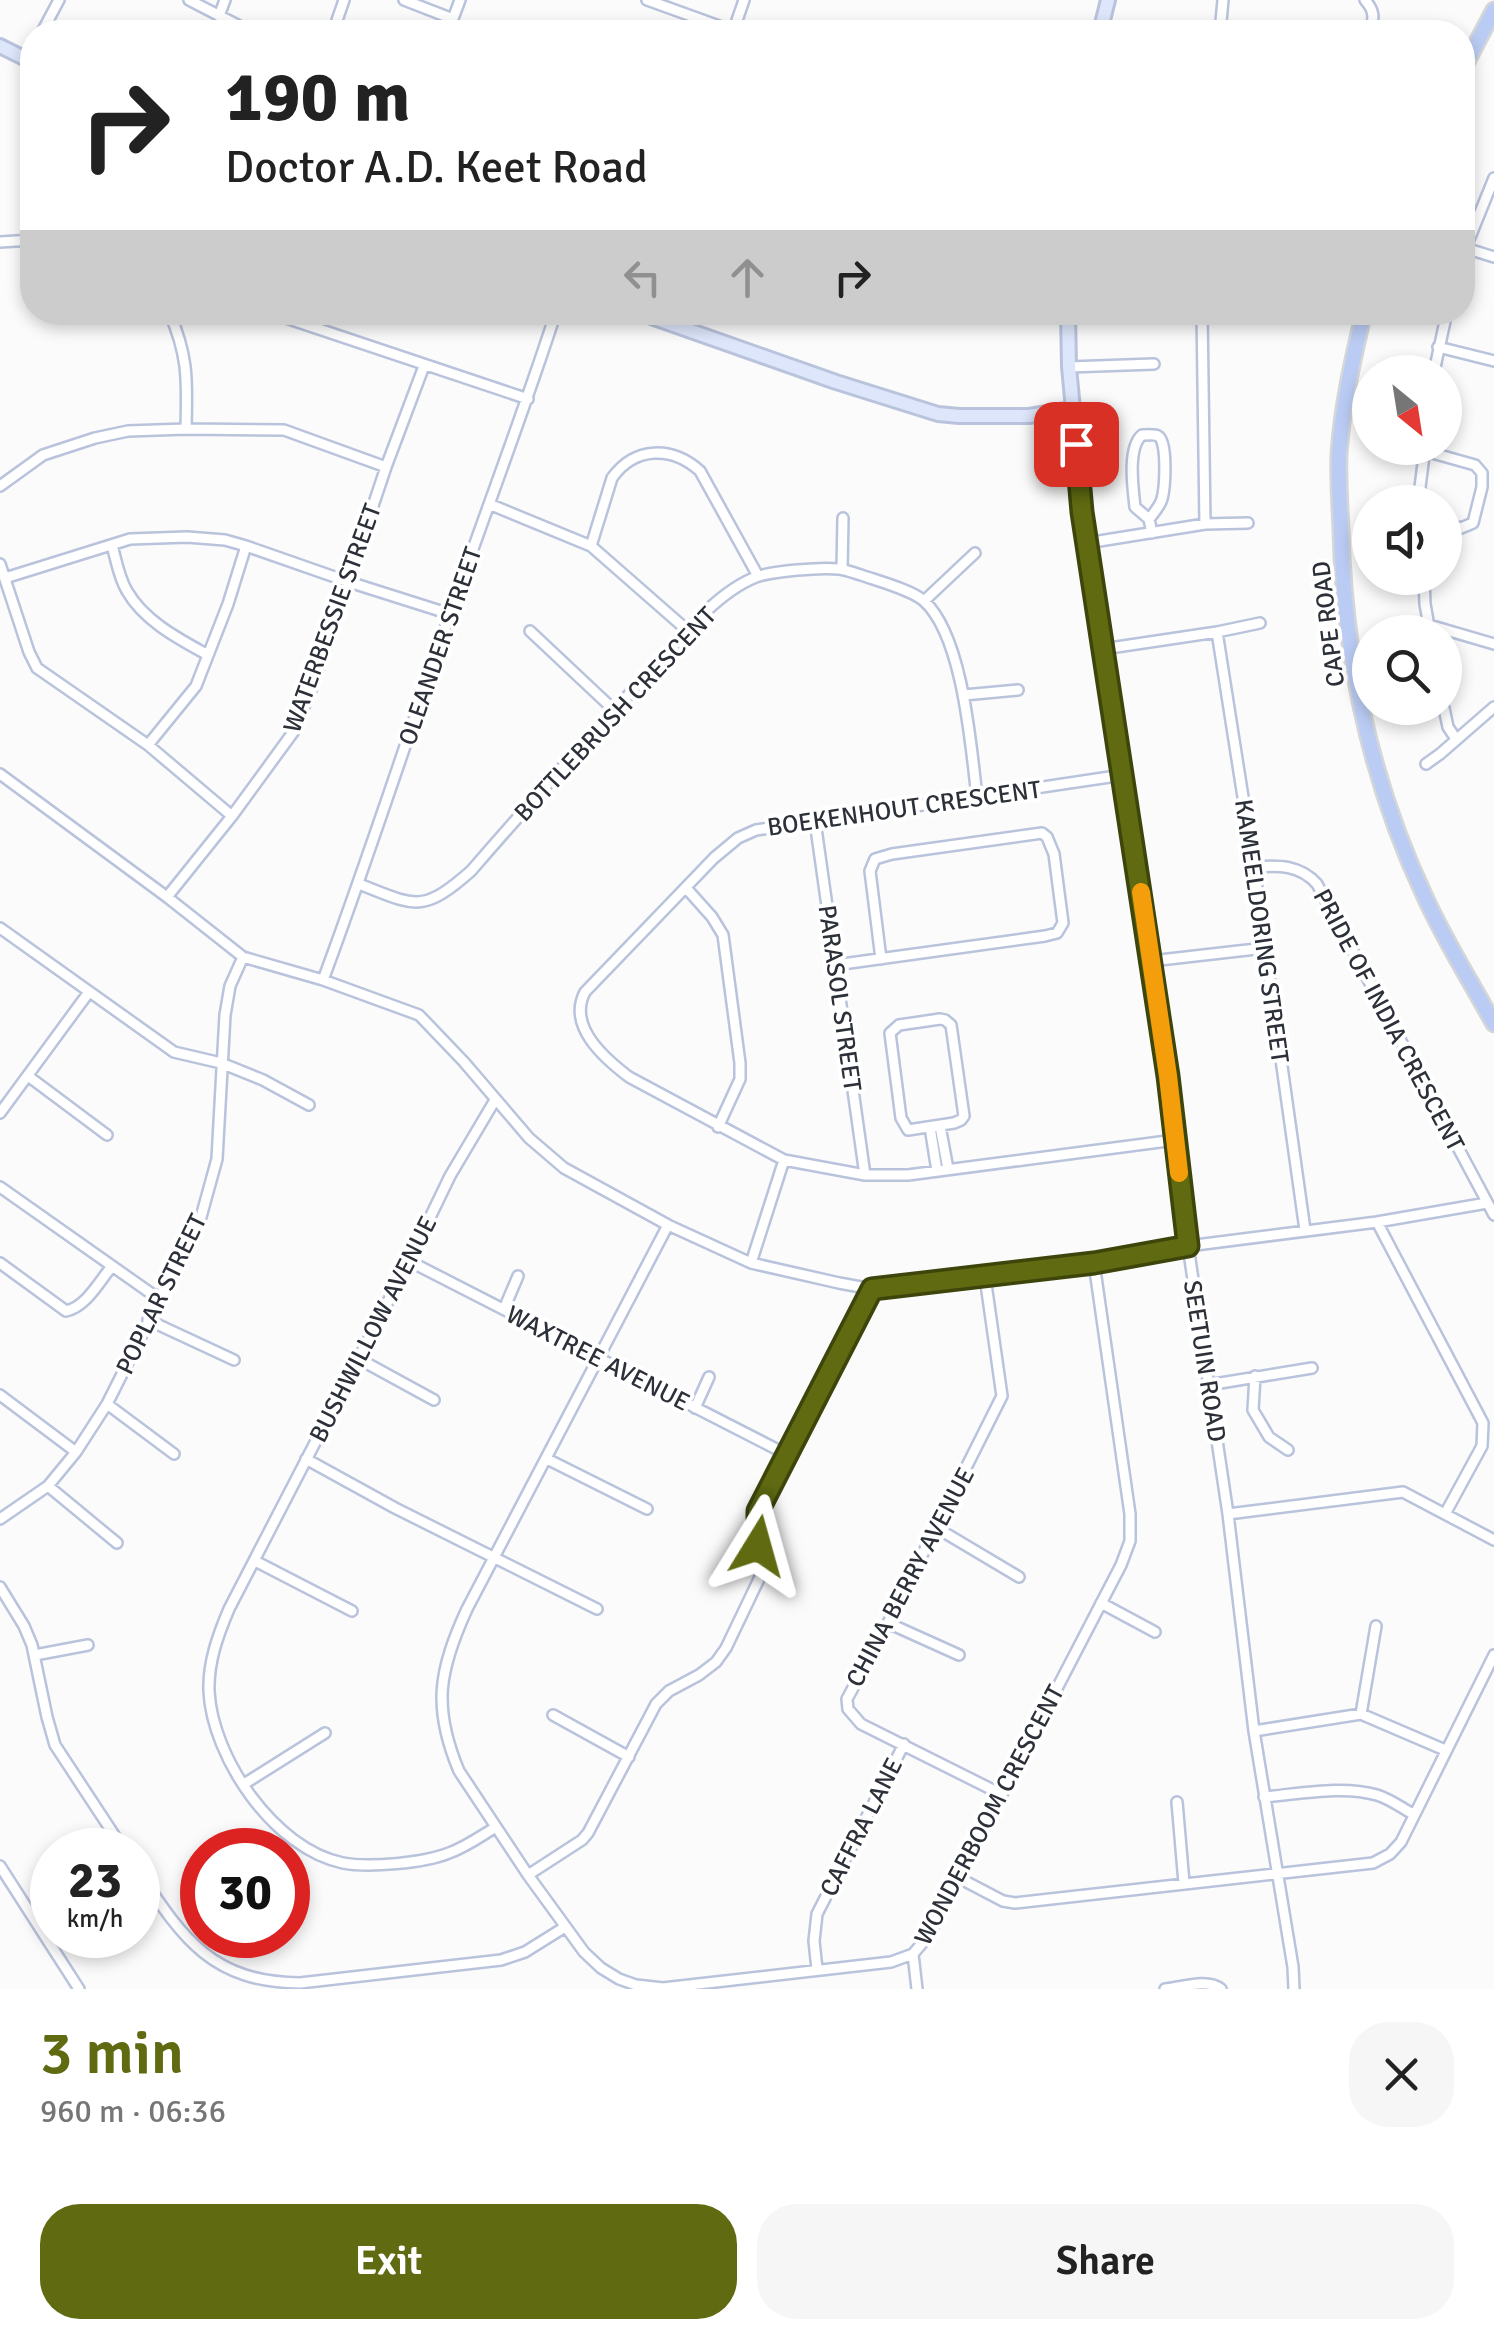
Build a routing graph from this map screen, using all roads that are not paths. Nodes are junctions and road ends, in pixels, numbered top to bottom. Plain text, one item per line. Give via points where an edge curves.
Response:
1 (189, 0) edge
2 (225, 0) edge
3 (404, 0) edge
4 (460, 0) edge
5 (647, 0) edge
6 (1494, 10) edge
7 (218, 16) junction
8 (453, 19) joint
9 (226, 20) edge
10 (701, 20) edge
11 (1475, 46) edge
12 (1494, 178) edge
13 (1475, 225) edge
14 (174, 325) edge
15 (306, 325) edge
16 (552, 325) edge
17 (674, 325) edge
18 (1068, 325) edge
19 (1202, 325) edge
20 (1361, 325) edge
21 (1444, 325) edge
22 (1438, 347) junction
23 (1437, 355) edge
24 (1494, 362) edge
25 (1154, 364) dead end
26 (424, 366) junction
27 (1069, 367) junction
28 (528, 399) junction
29 (1073, 410) junction
30 (186, 429) junction
31 (1462, 461) edge
32 (386, 467) junction
33 (0, 486) edge
34 (489, 504) junction
35 (844, 518) dead end
36 (1149, 519) junction
37 (1248, 523) dead end
38 (1205, 524) junction
39 (1462, 527) edge
40 (1152, 533) junction
41 (1087, 542) junction
42 (112, 545) junction
43 (246, 546) junction
44 (591, 546) junction
45 (974, 553) dead end
46 (0, 564) edge
47 (842, 569) junction
48 (758, 576) junction
49 (5, 578) junction
50 (348, 582) junction
51 (924, 601) junction
52 (450, 614) junction
53 (1260, 623) dead end
54 (530, 631) dead end
55 (688, 631) junction
56 (1217, 632) junction
57 (1462, 637) edge
58 (1494, 644) edge
59 (1103, 649) junction
60 (208, 655) junction
61 (1018, 690) dead end
62 (964, 695) junction
63 (1494, 707) edge
64 (614, 710) junction
65 (1448, 725) edge
66 (1456, 739) junction
67 (148, 746) junction
68 (1426, 764) dead end
69 (0, 774) edge
70 (1123, 775) junction
71 (977, 797) junction
72 (232, 816) junction
73 (815, 821) junction
74 (1254, 867) junction
75 (359, 884) junction
76 (687, 888) junction
77 (167, 897) junction
78 (1, 932) edge
79 (1264, 948) junction
80 (243, 957) junction
81 (881, 959) junction
82 (1151, 961) junction
83 (835, 965) junction
84 (323, 980) junction
85 (89, 992) junction
86 (1494, 1024) edge
87 (221, 1063) junction
88 (28, 1076) junction
89 (495, 1100) junction
90 (309, 1105) dead end
91 (0, 1113) edge
92 (935, 1126) junction
93 (718, 1127) junction
94 (107, 1134) dead end
95 (1175, 1140) junction
96 (784, 1160) junction
97 (942, 1170) junction
98 (865, 1175) junction
99 (0, 1187) edge
100 (1487, 1203) junction
101 (1494, 1215) edge
102 (1377, 1222) junction
103 (668, 1225) junction
104 (1305, 1230) junction
105 (1188, 1246) junction
106 (410, 1261) junction
107 (751, 1262) junction
108 (0, 1263) edge
109 (1094, 1263) junction
110 (112, 1266) junction
111 (518, 1276) dead end
112 (984, 1277) junction
113 (872, 1289) junction
114 (158, 1299) junction
115 (504, 1309) junction
116 (148, 1320) junction
117 (358, 1359) junction
118 (598, 1359) junction
119 (234, 1360) dead end
120 (1312, 1368) dead end
121 (1255, 1376) junction
122 (709, 1377) dead end
123 (1208, 1385) junction
124 (0, 1395) edge
125 (434, 1400) dead end
126 (107, 1404) junction
127 (695, 1408) junction
128 (1288, 1450) dead end
129 (76, 1452) junction
130 (174, 1454) dead end
131 (786, 1454) junction
132 (547, 1459) junction
133 (306, 1460) junction
134 (48, 1486) junction
135 (647, 1509) dead end
136 (1228, 1514) junction
137 (1445, 1514) junction
138 (0, 1519) edge
139 (935, 1527) junction
140 (1494, 1540) edge
141 (117, 1543) dead end
142 (494, 1558) junction
143 (255, 1561) junction
144 (1019, 1577) dead end
145 (0, 1587) edge
146 (1101, 1603) junction
147 (597, 1610) dead end
148 (352, 1611) dead end
149 (888, 1623) junction
150 (1376, 1626) dead end
151 (1155, 1632) dead end
152 (88, 1644) dead end
153 (35, 1655) junction
154 (959, 1655) dead end
155 (1494, 1655) edge
156 (1361, 1714) junction
157 (554, 1715) dead end
158 (1254, 1730) junction
159 (325, 1733) dead end
160 (904, 1744) junction
161 (1446, 1750) junction
162 (629, 1757) junction
163 (244, 1784) junction
164 (1001, 1794) junction
165 (1264, 1797) junction
166 (1177, 1802) dead end
167 (1414, 1814) junction
168 (496, 1826) junction
169 (110, 1828) edge
170 (0, 1866) edge
171 (528, 1875) junction
172 (1276, 1875) junction
173 (959, 1878) junction
174 (1184, 1883) junction
175 (160, 1903) edge
176 (565, 1927) junction
177 (913, 1954) junction
178 (817, 1970) junction
179 (663, 1988) edge
180 (79, 1989) edge
181 (917, 1989) edge
182 (1166, 1989) edge
183 (1221, 1989) edge
184 (1294, 1989) edge

1 - 7 street
2 - 7 street
3 - 8 street
4 - 8 street
5 - 10 street
6 - 11 main road
7 - 9 street
12 - 13 street
14 - 30 street via 188,371
15 - 26 street
16 - 28 street, OLEANDER STREET
17 - 29 street via 938,414
18 - 27 street, SEETUIN ROAD
19 - 38 street
20 - 86 main road, CAPE ROAD via 1340,454 1342,580 1360,701 1414,874
21 - 22 street
22 - 23 street
22 - 24 street
25 - 27 street
26 - 28 street
26 - 32 street, WATERBESSIE STREET
27 - 29 street, SEETUIN ROAD
28 - 34 street, OLEANDER STREET
29 - 41 street, SEETUIN ROAD
30 - 32 street via 284,430
30 - 33 street via 69,445 43,454
31 - 39 street via 1482,474 1472,522
32 - 50 street, WATERBESSIE STREET
34 - 44 street
34 - 52 street, OLEANDER STREET
35 - 47 street
36 - 36 street via 1162,499 1165,452 1158,435 1142,435 1133,449 1136,508
36 - 40 street
37 - 38 street
38 - 40 street
40 - 41 street
41 - 59 street, SEETUIN ROAD
42 - 43 street via 188,537
42 - 49 street
42 - 60 street via 135,604 179,641
43 - 50 street
43 - 60 street
44 - 48 street via 616,472 642,453 659,452 700,471
44 - 55 street
45 - 51 street
46 - 49 street
47 - 48 street, BOTTLEBRUSH CRESCENT
47 - 51 street, BOTTLEBRUSH CRESCENT
48 - 55 street, BOTTLEBRUSH CRESCENT
49 - 67 street via 37,668
50 - 52 street
50 - 72 street, WATERBESSIE STREET via 294,731
51 - 62 street via 952,652
52 - 75 street, OLEANDER STREET
53 - 56 street
54 - 64 street
55 - 64 street, BOTTLEBRUSH CRESCENT
56 - 59 street
56 - 74 street, KAMEELDORING STREET
57 - 58 street
59 - 70 street, SEETUIN ROAD
60 - 67 street via 196,686
61 - 62 street
62 - 71 street
63 - 66 street
64 - 75 street, BOTTLEBRUSH CRESCENT via 454,886 436,898 406,903
65 - 66 street
66 - 68 street
67 - 72 street
69 - 77 street
70 - 71 street, BOEKENHOUT CRESCENT
70 - 82 street, SEETUIN ROAD
71 - 73 street, BOEKENHOUT CRESCENT
72 - 77 street, WATERBESSIE STREET
73 - 76 street, BOEKENHOUT CRESCENT via 746,834
73 - 83 street, PARASOL STREET
74 - 79 street, KAMEELDORING STREET
74 - 100 street, PRIDE OF INDIA CRESCENT via 1288,866 1317,884
75 - 84 street, OLEANDER STREET
76 - 93 street via 723,935 740,1063 739,1085
76 - 93 street, BOEKENHOUT CRESCENT via 584,992 580,1017 608,1061
77 - 80 street
78 - 85 street
79 - 82 street
79 - 104 street, KAMEELDORING STREET
80 - 84 street
80 - 87 street, POPLAR STREET via 230,986
81 - 81 street via 1056,933 1062,922 1047,837 879,856 870,871
81 - 83 street
82 - 95 street, SEETUIN ROAD
83 - 98 street, PARASOL STREET
84 - 89 street via 419,1016
85 - 87 street via 174,1052
85 - 88 street
87 - 90 street
87 - 114 street, POPLAR STREET via 210,1188
88 - 91 street
88 - 94 street
89 - 103 street via 564,1168
89 - 106 street, BUSHWILLOW AVENUE
92 - 92 street via 964,1116 951,1025 940,1019 898,1025 890,1039 903,1124 910,1130
92 - 97 street
93 - 96 street, BOEKENHOUT CRESCENT
95 - 97 street, BOEKENHOUT CRESCENT
95 - 105 street, SEETUIN ROAD
96 - 98 street, BOEKENHOUT CRESCENT
96 - 107 street
97 - 98 street, BOEKENHOUT CRESCENT
99 - 110 street
100 - 101 street, PRIDE OF INDIA CRESCENT
100 - 102 street
102 - 104 street
102 - 137 street via 1482,1424 1482,1446
103 - 107 street
103 - 118 street, WONDERBOOM CRESCENT
104 - 105 street
105 - 109 street
105 - 123 street, SEETUIN ROAD
106 - 115 street, WAXTREE AVENUE
106 - 117 street, BUSHWILLOW AVENUE
107 - 113 street
108 - 110 street via 66,1311 81,1305
109 - 112 street
109 - 146 street, WONDERBOOM CRESCENT via 1131,1528 1126,1555
110 - 114 street
111 - 115 street
112 - 113 street
112 - 139 street, CHINA BERRY AVENUE via 1002,1396
113 - 131 street
114 - 116 street, POPLAR STREET
115 - 118 street, WAXTREE AVENUE
116 - 119 street
116 - 126 street, POPLAR STREET
117 - 125 street
117 - 133 street, BUSHWILLOW AVENUE
118 - 127 street, WAXTREE AVENUE
118 - 132 street, WONDERBOOM CRESCENT
120 - 121 street
121 - 123 street
121 - 128 street via 1252,1410 1275,1449
122 - 127 street
123 - 136 street, SEETUIN ROAD
124 - 129 street
126 - 129 street, POPLAR STREET
126 - 130 street, POPLAR STREET
127 - 131 street, WAXTREE AVENUE
129 - 134 street, POPLAR STREET
131 - 162 street via 758,1511 760,1577 726,1648 699,1675 661,1697
132 - 135 street
132 - 142 street, WONDERBOOM CRESCENT
133 - 142 street
133 - 143 street, BUSHWILLOW AVENUE
134 - 138 street, POPLAR STREET
134 - 141 street
136 - 137 street via 1396,1492
136 - 158 street, SEETUIN ROAD
137 - 140 street
139 - 144 street
139 - 149 street, CHINA BERRY AVENUE
142 - 147 street
142 - 168 street, WONDERBOOM CRESCENT via 454,1638 441,1712 458,1771
143 - 148 street
143 - 163 street, BUSHWILLOW AVENUE via 221,1627 208,1685 221,1743
145 - 153 street
146 - 151 street
146 - 164 street, WONDERBOOM CRESCENT
149 - 154 street
149 - 160 street, CHINA BERRY AVENUE via 847,1705 862,1724
150 - 156 street
152 - 153 street
153 - 169 street via 55,1745
155 - 161 street
156 - 158 street
156 - 161 street
157 - 162 street
158 - 165 street, SEETUIN ROAD
159 - 163 street
160 - 164 street, CHINA BERRY AVENUE
160 - 178 street, CAFFRA LANE via 817,1914
161 - 167 street
162 - 171 street via 588,1833
163 - 168 street, BUSHWILLOW AVENUE via 278,1828 339,1862 365,1866 444,1856
164 - 173 street, WONDERBOOM CRESCENT
165 - 167 street via 1360,1793
165 - 172 street, SEETUIN ROAD
166 - 174 street
167 - 172 street via 1401,1842 1373,1863
168 - 171 street, WONDERBOOM CRESCENT
170 - 180 street
171 - 176 street, WONDERBOOM CRESCENT
172 - 174 street
172 - 184 street, SEETUIN ROAD
173 - 174 street via 1015,1903
173 - 177 street, WONDERBOOM CRESCENT
175 - 176 street via 205,1956 246,1976 280,1982 501,1960
176 - 179 street, WONDERBOOM CRESCENT via 609,1974
177 - 178 street, WONDERBOOM CRESCENT
177 - 181 street
178 - 179 street, WONDERBOOM CRESCENT
182 - 183 street via 1208,1983

